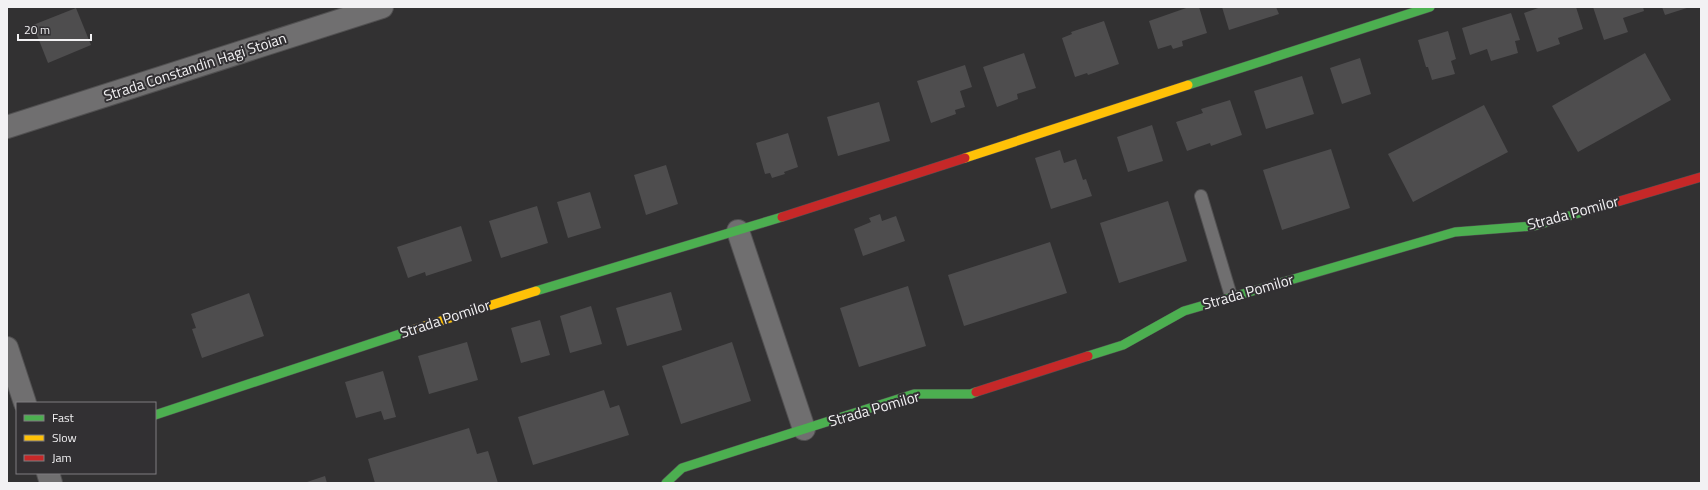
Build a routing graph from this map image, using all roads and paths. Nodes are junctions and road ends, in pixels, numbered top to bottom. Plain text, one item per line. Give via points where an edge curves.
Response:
1 (382, 7) edge
2 (1430, 7) edge
3 (7, 127) edge
4 (1701, 177) edge
5 (1201, 196) dead end
6 (738, 231) junction
7 (1231, 296) junction
8 (7, 348) edge
9 (25, 402) edge
10 (156, 415) edge
11 (804, 429) junction
12 (666, 483) edge

1 - 3 street, Strada Constandin Hagi Stoian
2 - 6 street, Strada Pomilor
4 - 7 street, Strada Pomilor via 1534,226 1455,232
5 - 7 lane
6 - 10 street, Strada Pomilor via 484,306
6 - 11 street
7 - 11 street, Strada Pomilor via 1184,311 1123,345 971,394 914,394
8 - 9 street
11 - 12 street, Strada Pomilor via 682,468

